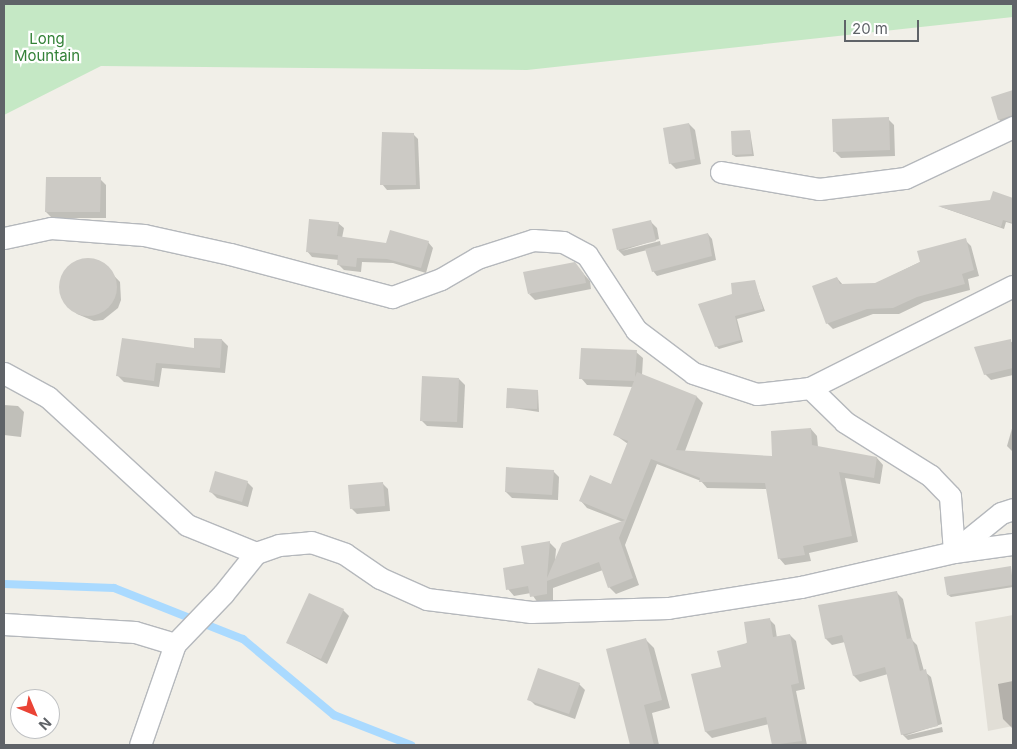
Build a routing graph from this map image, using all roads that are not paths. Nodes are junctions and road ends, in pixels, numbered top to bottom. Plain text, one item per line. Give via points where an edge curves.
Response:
1 (1013, 127) edge
2 (721, 172) dead end
3 (4, 238) edge
4 (1013, 286) edge
5 (4, 374) edge
6 (810, 388) junction
7 (1013, 509) edge
8 (1013, 544) edge
9 (954, 552) junction
10 (256, 553) junction
11 (4, 624) edge
12 (175, 644) junction
13 (140, 745) edge

1 - 2 street via 904,178 819,189
3 - 6 street via 51,228 144,236 230,254 392,297 441,279 477,258 514,246 533,240 563,242 587,255 636,330 693,373 757,394
4 - 6 street
5 - 10 street via 48,398 186,526
6 - 9 street via 845,422 931,476 950,496
7 - 9 street via 1001,513
8 - 9 street
9 - 10 street via 801,587 668,608 531,612 428,599 380,578 345,554 311,542 279,545
10 - 12 street via 223,594
11 - 12 street via 127,631
12 - 13 street

